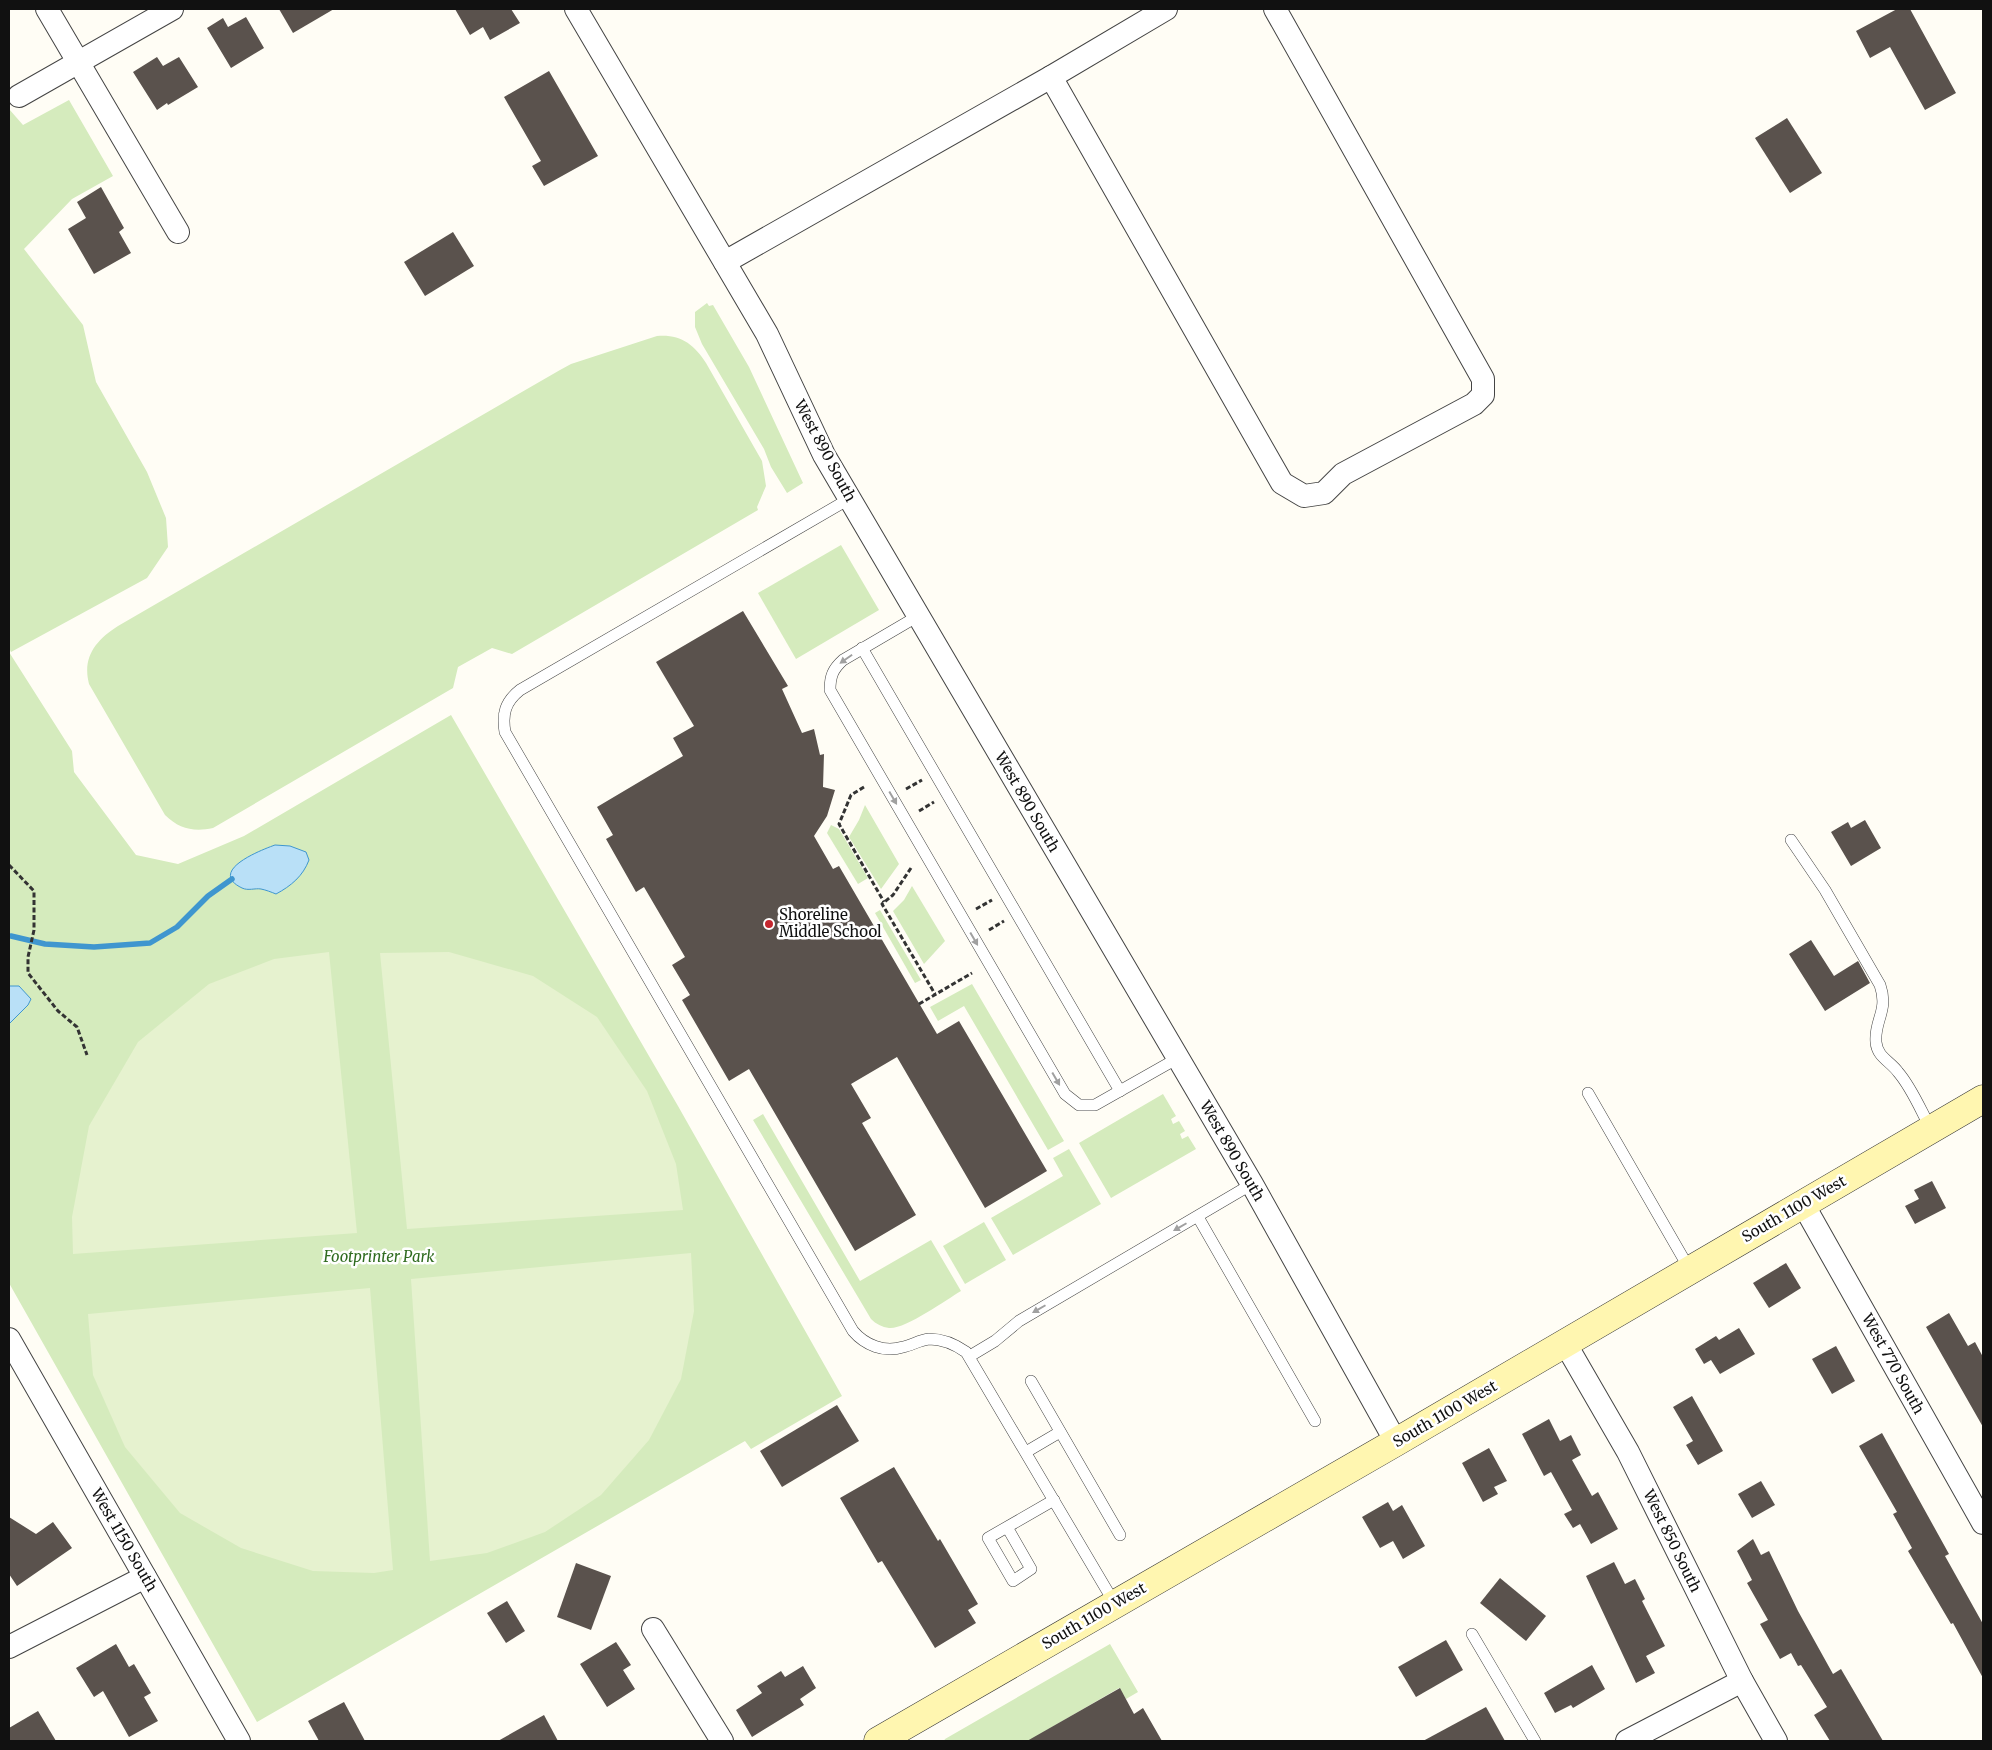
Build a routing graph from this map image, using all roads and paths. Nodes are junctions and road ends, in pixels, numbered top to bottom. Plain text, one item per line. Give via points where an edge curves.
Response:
1 (48, 9) edge
2 (172, 9) edge
3 (576, 9) edge
4 (1166, 9) edge
5 (1275, 9) edge
6 (79, 62) junction
7 (1051, 77) junction
8 (19, 96) dead end
9 (178, 232) dead end
10 (725, 262) junction
11 (849, 499) junction
12 (918, 616) junction
13 (862, 648) junction
14 (923, 780) dead end
15 (864, 787) dead end
16 (906, 789) dead end
17 (935, 801) dead end
18 (918, 811) dead end
19 (1791, 840) dead end
20 (9, 865) edge
21 (911, 868) dead end
22 (992, 899) dead end
23 (885, 902) junction
24 (976, 909) dead end
25 (1005, 921) dead end
26 (989, 930) dead end
27 (972, 973) dead end
28 (935, 994) junction
29 (919, 1004) dead end
30 (87, 1055) dead end
31 (1178, 1058) junction
32 (1120, 1091) junction
33 (1588, 1093) dead end
34 (1983, 1099) edge
35 (1931, 1129) junction
36 (1252, 1184) junction
37 (1803, 1204) junction
38 (1198, 1217) junction
39 (1690, 1270) junction
40 (9, 1339) edge
41 (1565, 1343) junction
42 (970, 1356) junction
43 (1031, 1381) dead end
44 (1315, 1421) dead end
45 (1060, 1432) junction
46 (1396, 1442) junction
47 (1026, 1452) junction
48 (1054, 1500) junction
49 (1983, 1523) edge
50 (1007, 1527) dead end
51 (1120, 1536) dead end
52 (144, 1576) junction
53 (1115, 1604) junction
54 (654, 1629) dead end
55 (1472, 1634) dead end
56 (9, 1646) edge
57 (1742, 1681) junction
58 (909, 1734) edge
59 (239, 1741) edge
60 (722, 1741) edge
61 (878, 1741) edge
62 (1535, 1741) edge
63 (1627, 1741) edge
64 (1776, 1741) edge

1 - 6 street
2 - 6 street
3 - 10 street, West 890 South
4 - 7 street
5 - 7 street via 1483,378 1483,395 1474,404 1343,474 1324,493 1304,496 1282,483
6 - 8 street
6 - 9 street
7 - 10 street
10 - 11 street, West 890 South via 767,334 824,455
11 - 12 street, West 890 South
11 - 42 lane via 520,690 507,704 503,722 509,743 853,1331 866,1342 881,1348 935,1340 956,1346
12 - 13 lane
12 - 31 street, West 890 South
13 - 32 lane
13 -> 32 lane via 834,668 830,690 996,976 1072,1101 1095,1105
14 - 16 path
15 - 23 path via 851,795 839,824
17 - 18 path
19 - 35 lane via 1826,890 1880,985 1884,997 1875,1040 1878,1050 1884,1060 1898,1071
20 - 30 path via 34,890 34,930 28,973 58,1011 77,1027
21 - 23 path
22 - 24 path
23 - 28 path via 882,904
25 - 26 path
27 - 28 path
28 - 29 path
31 - 32 lane
31 - 36 street, West 890 South
33 - 39 lane
34 - 35 street, South 1100 West
35 - 37 street, South 1100 West
36 - 38 lane
36 - 46 street, West 890 South
37 - 39 street, South 1100 West
37 - 49 street, West 770 South
38 -> 42 lane via 1019,1321
38 - 44 lane
39 - 41 street, South 1100 West
40 - 52 street, West 1150 South
41 - 46 street, South 1100 West
41 - 57 street, West 850 South via 1628,1452
42 - 47 lane
43 - 45 lane
45 - 47 lane
45 - 51 lane
46 - 53 street, South 1100 West
47 - 48 lane
48 - 50 lane
48 - 53 lane
52 - 56 street
52 - 59 street, West 1150 South
53 - 58 street, South 1100 West
54 - 60 street
55 - 62 lane
57 - 63 street
57 - 64 street, West 850 South
58 - 61 street, South 1100 West

